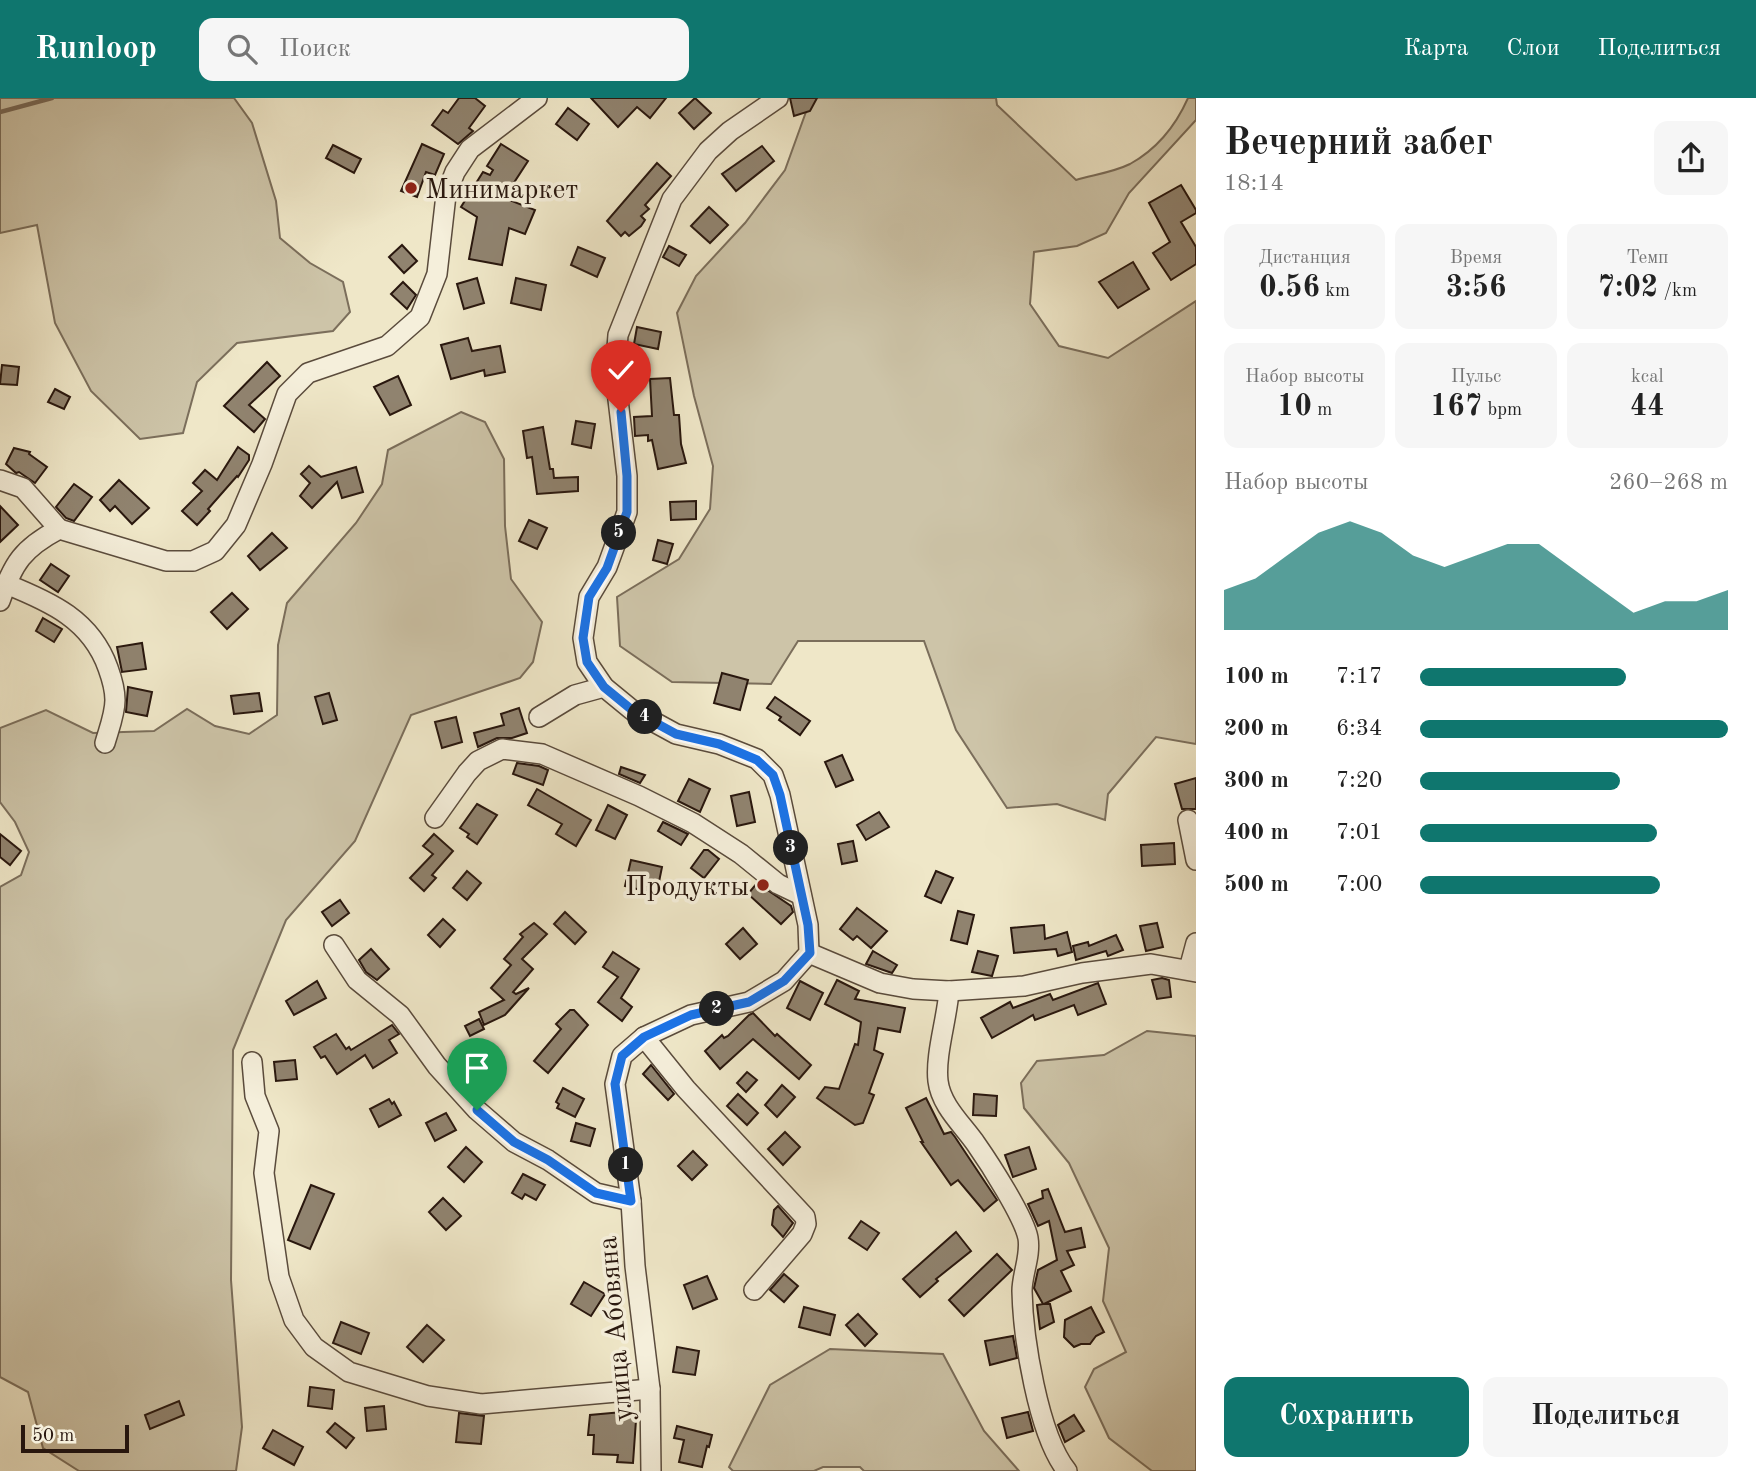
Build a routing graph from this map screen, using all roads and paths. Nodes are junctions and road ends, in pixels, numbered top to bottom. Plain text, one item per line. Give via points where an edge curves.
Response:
1 (537, 98) edge
2 (778, 98) edge
3 (0, 480) edge
4 (59, 529) junction
5 (3, 593) edge
6 (604, 687) junction
7 (539, 717) dead end
8 (105, 743) dead end
9 (435, 818) dead end
10 (1188, 820) dead end
11 (1196, 860) edge
12 (801, 895) junction
13 (1196, 943) edge
14 (334, 946) dead end
15 (810, 953) junction
16 (1193, 971) edge
17 (949, 991) junction
18 (644, 1037) junction
19 (251, 1062) dead end
20 (631, 1201) junction
21 (754, 1290) dead end
22 (650, 1389) junction
23 (650, 1471) edge
24 (1067, 1471) edge

1 - 4 street via 470,149 455,172 446,195 437,274 420,317 387,346 308,373 287,394 236,525 215,551 194,561 166,561
2 - 6 street via 708,151 672,199 618,335 615,374 627,512 607,568 589,597 583,638 587,662
3 - 4 street via 23,488
4 - 5 street via 23,554
5 - 8 street via 37,596 89,632 101,649 114,684 115,702
6 - 7 street via 575,695
6 - 12 street via 632,710 676,734 744,754 773,775
9 - 12 street via 478,761 502,749 542,754 694,823 778,884
10 - 11 street
12 - 15 street
13 - 16 street
14 - 20 street via 357,980 400,1014 437,1066 514,1142 596,1193
15 - 17 street via 880,982
15 - 18 street, улица Абовяна via 784,981 749,1002 691,1015
16 - 17 street via 1151,964 1024,986
17 - 24 street via 938,1082 945,1103 995,1175 1028,1237 1022,1288 1024,1324 1048,1433
18 - 20 street, улица Абовяна via 622,1056 615,1084
18 - 21 street via 805,1217 802,1234
19 - 22 street via 255,1096 269,1131 264,1173 279,1277 294,1320 314,1347 349,1372 428,1396 481,1404
20 - 22 street, улица Абовяна
22 - 23 street, улица Абовяна

